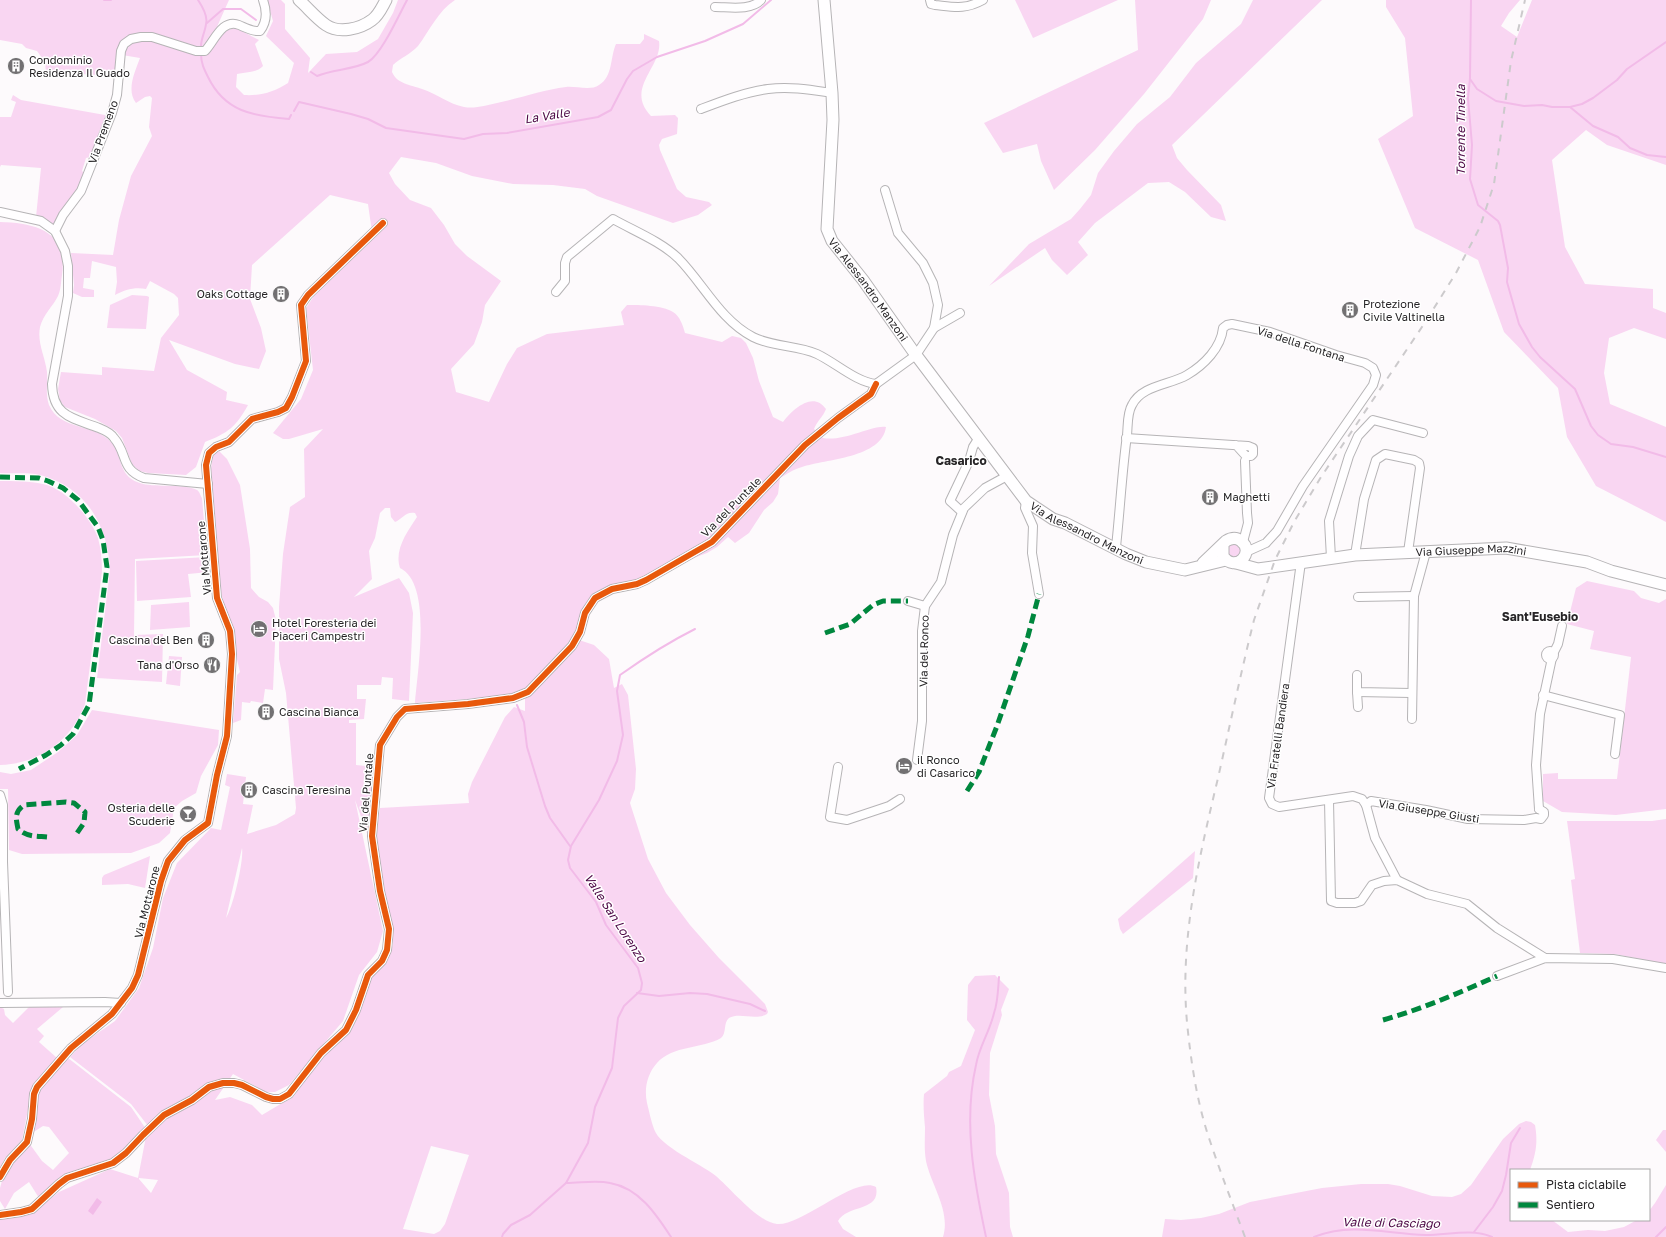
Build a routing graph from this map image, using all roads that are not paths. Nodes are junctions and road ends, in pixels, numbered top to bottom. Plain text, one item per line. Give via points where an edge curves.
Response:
1 (263, 0) edge
2 (299, 0) edge
3 (386, 0) edge
4 (761, 0) edge
5 (824, 0) edge
6 (930, 0) edge
7 (983, 0) edge
8 (715, 7) dead end
9 (832, 94) junction
10 (701, 109) dead end
11 (885, 190) dead end
12 (0, 212) edge
13 (383, 223) dead end
14 (55, 231) junction
15 (556, 292) dead end
16 (960, 313) dead end
17 (934, 328) junction
18 (916, 355) junction
19 (876, 384) junction
20 (1423, 433) dead end
21 (1126, 438) junction
22 (978, 439) junction
23 (1236, 445) dead end
24 (1245, 461) dead end
25 (1007, 476) junction
26 (208, 484) junction
27 (1026, 501) junction
28 (962, 512) junction
29 (1223, 545) junction
30 (1243, 546) junction
31 (1116, 548) junction
32 (1408, 552) junction
33 (1426, 552) junction
34 (1355, 555) junction
35 (1330, 558) junction
36 (1231, 561) junction
37 (1301, 562) junction
38 (1202, 565) junction
39 (1267, 568) junction
40 (1666, 585) edge
41 (1039, 594) dead end
42 (1414, 596) junction
43 (1358, 597) dead end
44 (908, 601) dead end
45 (925, 606) junction
46 (1562, 626) dead end
47 (1357, 674) dead end
48 (1357, 692) junction
49 (1411, 693) junction
50 (1543, 695) junction
51 (1358, 707) dead end
52 (1412, 719) dead end
53 (1615, 754) dead end
54 (917, 760) dead end
55 (838, 767) dead end
56 (0, 795) edge
57 (900, 799) dead end
58 (1329, 800) junction
59 (1368, 803) junction
60 (1397, 880) junction
61 (1545, 958) junction
62 (1666, 968) edge
63 (1497, 976) dead end
64 (8, 992) dead end
65 (0, 1003) edge
66 (121, 1003) junction
67 (0, 1177) edge
68 (0, 1215) edge

1 - 14 street, Via Premeno via 266,15 260,31 255,32 236,24 227,25 203,50 152,37 131,39 124,44 112,113 81,191 63,215
2 - 3 street via 327,26 338,30 363,26 373,20
4 - 8 street via 746,7
5 - 9 street, Via Alessandro Manzoni
6 - 7 street via 935,5 961,8 973,6
9 - 10 street via 808,89 769,89
9 - 18 street, Via Alessandro Manzoni via 827,230 832,242 863,280
11 - 17 street via 898,233 923,263 933,283 938,305
12 - 14 street via 40,221
13 - 26 street, Via Mottarone via 303,301 301,310 306,361 292,397 286,408 252,419 229,442 209,453 206,466
14 - 26 street via 65,251 68,266 68,296 52,384 55,403 64,415 104,430 114,437 121,447 128,468 134,475
15 - 19 street via 565,281 567,258 613,219 666,248 695,277 731,322 753,337 816,354 862,381
16 - 17 street
17 - 18 street
18 - 19 street, Via del Puntale
18 - 22 street, Via Alessandro Manzoni
19 - 68 street, Via del Puntale via 871,394 805,446 712,542 646,580 612,589 595,598 572,646 528,692 513,698 405,709 398,717 380,746 372,836 380,891 389,929 387,950 382,962 368,975 346,1030 321,1053 289,1094 280,1099 266,1097 234,1083 209,1087 164,1116 113,1163 67,1178 32,1209
20 - 35 street via 1373,420 1358,436 1349,456 1329,521
21 - 23 street
21 - 30 street, Via della Fontana via 1131,405 1139,396 1187,375 1203,363 1214,352 1223,328 1227,325 1270,332 1373,368 1376,375 1373,385 1303,486 1281,526 1270,538
21 - 31 street, Via della Fontana
22 - 25 street, Via Alessandro Manzoni
22 - 28 street via 950,501
24 - 30 street via 1248,523
25 - 27 street, Via Alessandro Manzoni
25 - 28 street, Via del Ronco via 985,488
26 - 66 street, Via Mottarone via 217,598 230,631 232,654 227,736 208,823 185,840 168,860 160,881 138,975
27 - 31 street, Via Alessandro Manzoni via 1054,519 1066,522
27 - 41 street via 1025,508 1033,526 1032,554
28 - 45 street, Via del Ronco via 953,535 941,582
29 - 30 street via 1226,541
29 - 36 street via 1222,552
29 - 38 street
30 - 36 street via 1242,559
30 - 39 street via 1251,560
31 - 38 street, Via Alessandro Manzoni via 1146,562 1176,569
32 - 33 street, Via Giuseppe Mazzini
32 - 34 street, Via Giuseppe Mazzini
32 - 34 street via 1419,463 1385,454 1376,460 1364,499
33 - 40 street, Via Giuseppe Mazzini via 1506,548 1587,562
33 - 42 street
34 - 35 street, Via Giuseppe Mazzini
35 - 37 street, Via Giuseppe Mazzini
36 - 38 street, Via Alessandro Manzoni
36 - 39 street, Via Giuseppe Mazzini via 1254,568
37 - 39 street, Via Giuseppe Mazzini
37 - 58 street, Via Fratelli Bandiera via 1269,798 1272,804 1278,807
42 - 43 street
42 - 49 street
44 - 45 street
45 - 54 street, Via del Ronco via 922,632 922,721
46 - 50 street, Via Giuseppe Giusti
47 - 48 street
48 - 49 street
48 - 51 street
49 - 52 street
50 - 53 street via 1620,715
50 - 59 street, Via Giuseppe Giusti via 1536,765 1539,809 1543,810 1544,815 1541,819 1468,819 1426,810
55 - 57 street via 830,817 847,820 888,806
56 - 64 street via 3,805
58 - 59 street, Via Fratelli Bandiera via 1359,796
58 - 60 street via 1331,901 1355,904 1372,885
59 - 60 street via 1375,838
60 - 61 street via 1427,894 1467,904 1497,928
61 - 62 street via 1613,959
61 - 63 street
65 - 66 street
66 - 67 street, Via Mottarone via 112,1014 71,1048 37,1087 27,1142 10,1160

